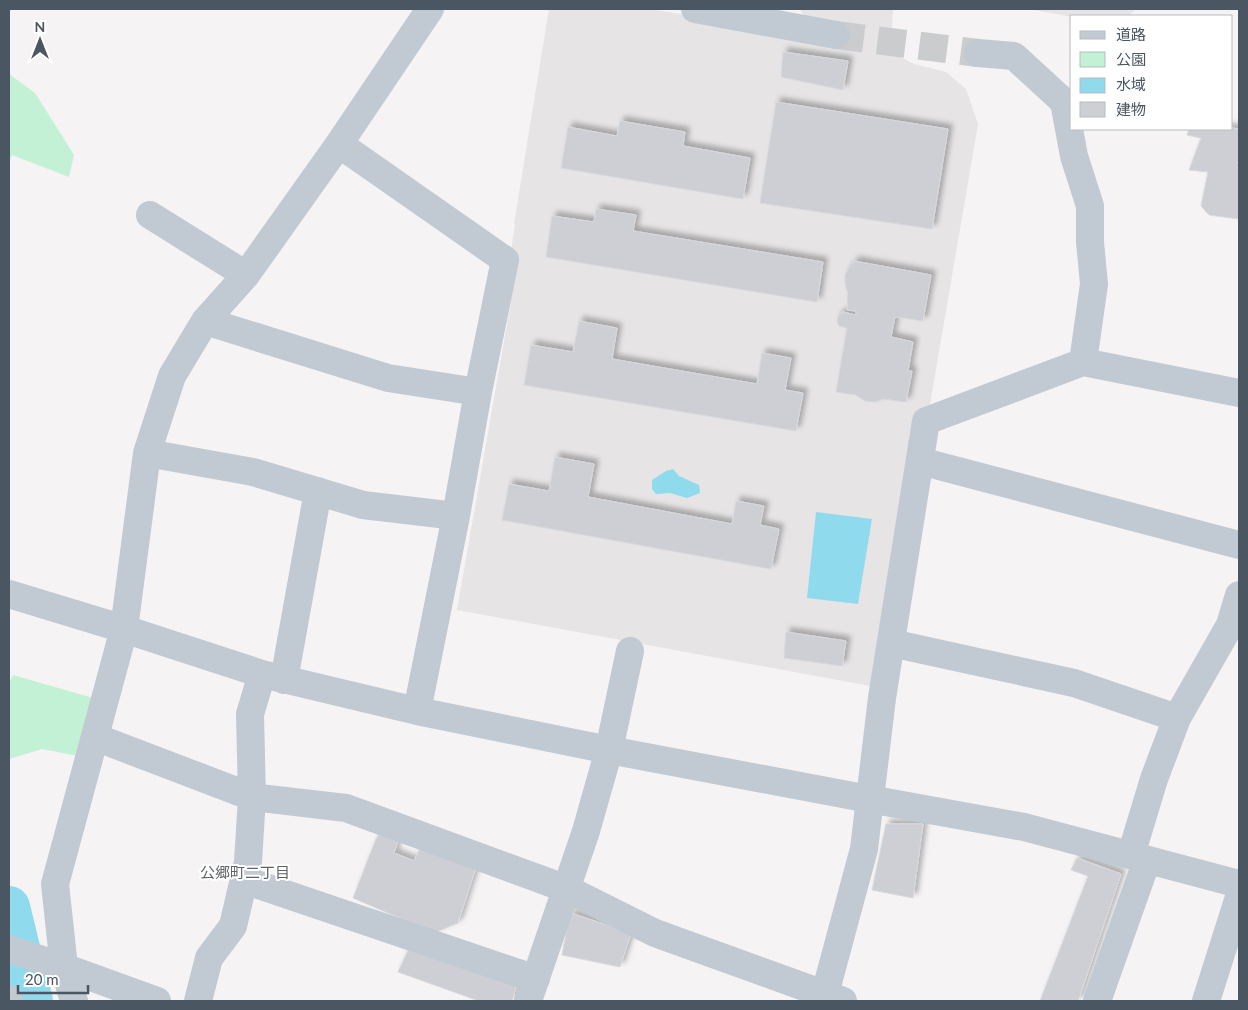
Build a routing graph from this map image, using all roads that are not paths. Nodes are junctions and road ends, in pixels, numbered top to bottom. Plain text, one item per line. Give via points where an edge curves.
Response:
1 (430, 9) edge
2 (695, 9) edge
3 (836, 35) tunnel mouth
4 (978, 53) tunnel mouth
5 (339, 144) junction
6 (150, 215) dead end
7 (246, 274) junction
8 (205, 321) junction
9 (1083, 362) junction
10 (478, 392) junction
11 (1239, 393) edge
12 (147, 453) junction
13 (920, 461) junction
14 (318, 491) junction
15 (456, 516) junction
16 (1239, 545) edge
17 (9, 594) edge
18 (1239, 595) edge
19 (124, 629) junction
20 (1235, 630) edge
21 (891, 643) junction
22 (630, 651) dead end
23 (273, 677) junction
24 (417, 711) junction
25 (1177, 718) junction
26 (95, 737) junction
27 (608, 750) junction
28 (252, 797) junction
29 (869, 799) junction
30 (1139, 858) junction
31 (244, 880) junction
32 (1239, 884) edge
33 (567, 890) junction
34 (1239, 897) edge
35 (9, 949) edge
36 (58, 965) junction
37 (532, 990) edge
38 (830, 999) edge
39 (74, 1001) edge
40 (158, 1001) edge
41 (198, 1001) edge
42 (1097, 1001) edge
43 (1206, 1001) edge

1 - 5 street
2 - 3 street
4 - 9 street via 1014,56 1064,102 1074,156 1090,206 1094,284
5 - 7 street
5 - 10 street via 505,260
6 - 7 street
7 - 8 street
8 - 10 street via 388,378
8 - 12 street via 172,376
9 - 11 street
9 - 13 street via 926,421
10 - 15 street
12 - 14 street via 252,472
12 - 19 street
13 - 16 street
13 - 21 street
14 - 15 street via 363,505
14 - 23 street
15 - 24 street
17 - 19 street
18 - 20 street
19 - 23 street
19 - 26 street
20 - 25 street
21 - 25 street via 1074,684
21 - 29 street
22 - 27 street
23 - 24 street
23 - 28 street via 250,714
24 - 27 street
25 - 30 street via 1154,780
26 - 28 street
26 - 36 street via 55,884
27 - 29 street
27 - 33 street
28 - 31 street
28 - 33 street via 346,808
29 - 30 street via 1024,827
29 - 38 street via 864,849
30 - 32 street
30 - 42 street
31 - 37 street
31 - 41 street via 234,926 209,958
33 - 37 street
33 - 38 street via 655,933
34 - 43 street
35 - 36 street
36 - 39 street
36 - 40 street

